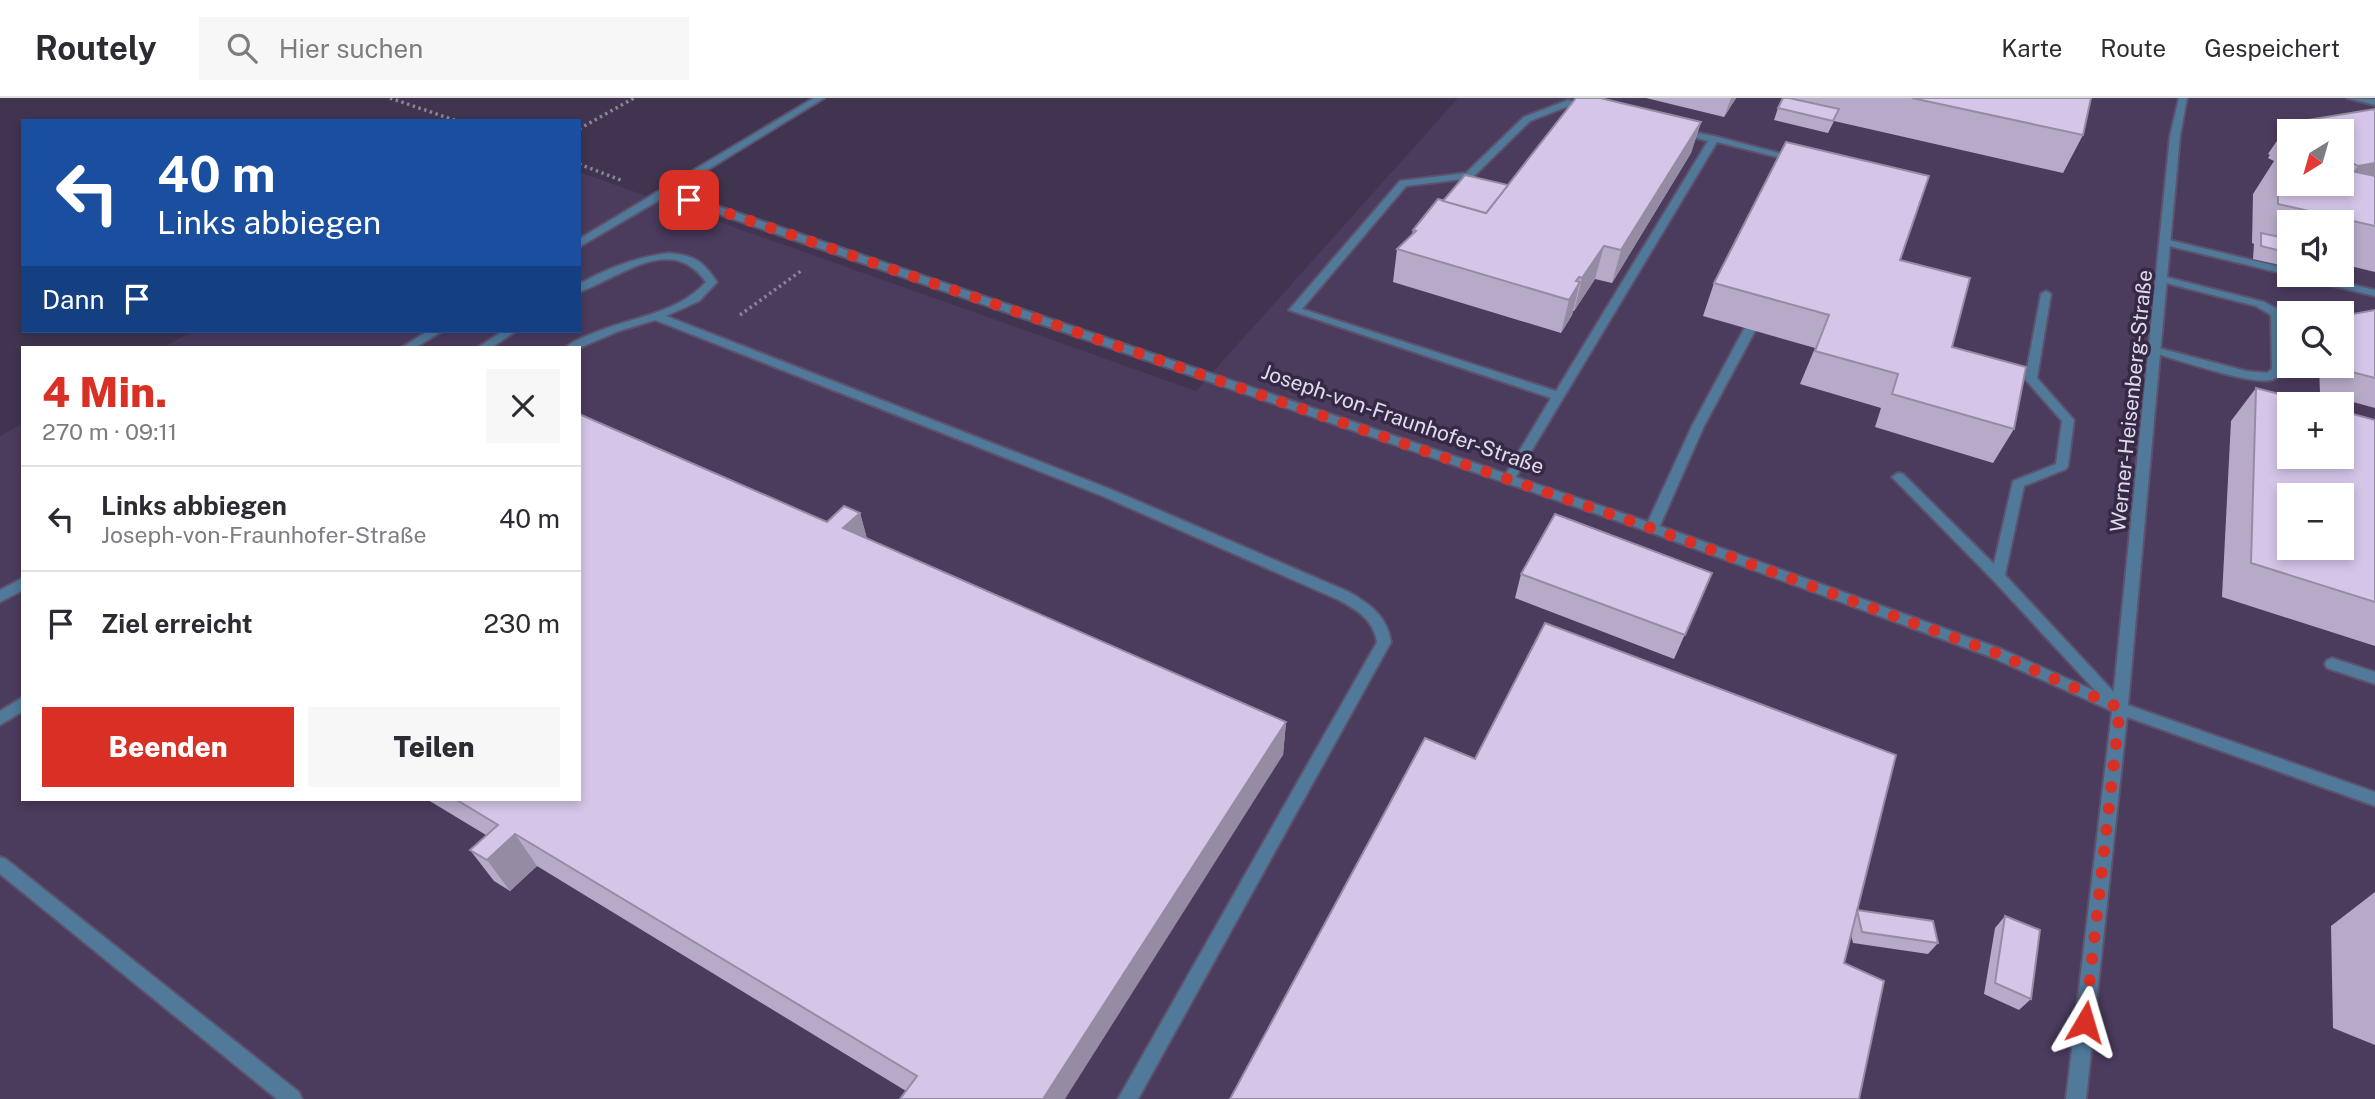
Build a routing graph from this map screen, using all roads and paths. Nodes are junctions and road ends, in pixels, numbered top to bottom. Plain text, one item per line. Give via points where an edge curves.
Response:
1 (390, 98) edge
2 (634, 98) edge
3 (820, 98) edge
4 (2183, 98) edge
5 (2351, 98) edge
6 (2375, 102) edge
7 (1594, 110) edge
8 (451, 119) edge
9 (1661, 126) edge
10 (581, 128) edge
11 (1714, 139) junction
12 (1807, 161) edge
13 (665, 192) junction
14 (2165, 242) junction
15 (581, 243) edge
16 (2277, 269) edge
17 (793, 276) dead end
18 (2162, 279) junction
19 (2350, 287) edge
20 (581, 288) edge
21 (777, 289) dead end
22 (2375, 293) edge
23 (2046, 294) dead end
24 (658, 317) junction
25 (1750, 329) dead end
26 (433, 333) edge
27 (507, 333) edge
28 (410, 346) edge
29 (486, 346) edge
30 (576, 346) edge
31 (2155, 350) junction
32 (1557, 396) junction
33 (1898, 477) dead end
34 (1508, 480) junction
35 (1651, 528) junction
36 (1998, 576) junction
37 (21, 584) edge
38 (0, 597) edge
39 (2332, 664) dead end
40 (2375, 678) edge
41 (21, 704) edge
42 (2120, 708) junction
43 (0, 719) edge
44 (2375, 799) edge
45 (0, 864) edge
46 (292, 1099) edge
47 (1128, 1099) edge
48 (2076, 1099) edge

1 - 8 path
2 - 10 path
3 - 13 street
4 - 14 street, Werner-Heisenberg-Straße
5 - 6 street
7 - 32 street via 1568,103 1527,119 1469,176 1403,183 1295,310
9 - 11 street
11 - 12 street
11 - 32 street
13 - 15 street
13 - 34 street, Joseph-von-Fraunhofer-Straße
14 - 16 street
14 - 18 street, Werner-Heisenberg-Straße
17 - 21 path
18 - 31 street, Werner-Heisenberg-Straße
18 - 31 street via 2260,304 2277,313 2278,370 2270,377 2246,375
19 - 22 street
20 - 24 street via 651,257 676,257 707,270 712,282 702,295
23 - 36 street via 2031,379 2068,419 2062,466 2018,484
24 - 30 street
24 - 47 street via 1105,492 1344,596 1367,609 1383,626 1384,642
25 - 35 street
26 - 28 street
27 - 29 street
31 - 42 street, Werner-Heisenberg-Straße
32 - 34 street
33 - 36 street
34 - 35 street, Joseph-von-Fraunhofer-Straße
35 - 42 street, Joseph-von-Fraunhofer-Straße via 1996,653
36 - 42 street
37 - 38 street
39 - 40 street
41 - 43 street
42 - 44 street, Joseph-von-Fraunhofer-Straße
42 - 48 street
45 - 46 street

